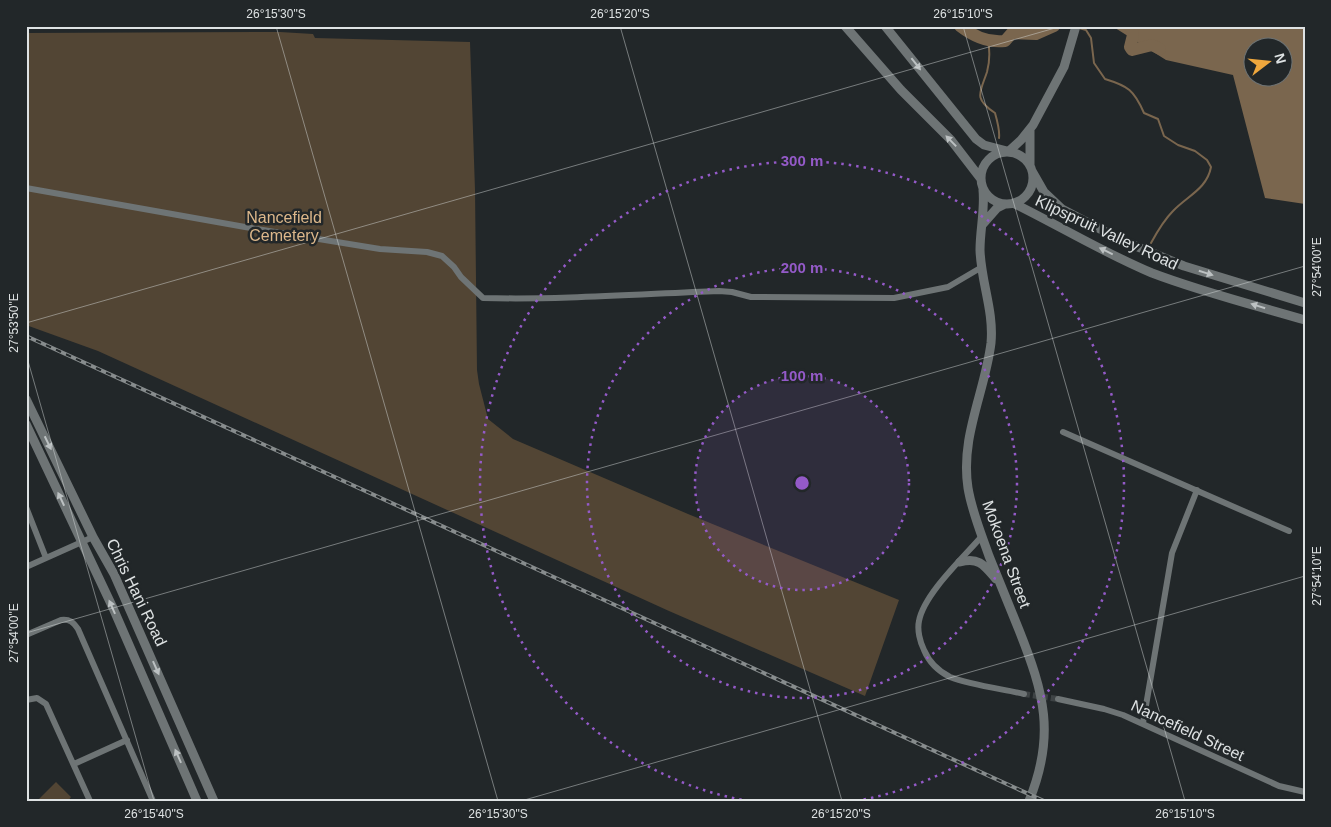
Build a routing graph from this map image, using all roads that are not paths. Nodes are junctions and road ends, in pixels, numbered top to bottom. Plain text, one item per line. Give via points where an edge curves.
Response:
1 (845, 26) edge
2 (885, 26) edge
3 (1076, 26) edge
4 (1030, 130) junction
5 (1008, 151) junction
6 (1031, 168) junction
7 (981, 180) junction
8 (26, 188) edge
9 (983, 190) junction
10 (1009, 204) junction
11 (982, 225) junction
12 (982, 267) junction
13 (1305, 303) edge
14 (1305, 320) edge
15 (26, 399) edge
16 (26, 424) edge
17 (1063, 432) dead end
18 (1197, 490) junction
19 (26, 507) edge
20 (1289, 531) dead end
21 (982, 536) junction
22 (93, 537) junction
23 (81, 543) junction
24 (46, 558) junction
25 (960, 562) junction
26 (26, 567) edge
27 (1002, 587) junction
28 (26, 635) edge
29 (1024, 694) tunnel mouth
30 (1058, 699) tunnel mouth
31 (26, 700) edge
32 (1143, 723) junction
33 (127, 740) junction
34 (74, 764) junction
35 (1305, 792) edge
36 (90, 801) edge
37 (153, 801) edge
38 (197, 801) edge
39 (214, 801) edge
40 (1029, 801) edge

7 -> 1 main road via 951,140 901,90
2 -> 5 main road via 976,138 984,144
3 - 4 main road via 1064,67
4 - 5 main road
4 - 6 main road
5 - 6 main road via 1023,157
5 - 7 main road via 989,158
6 - 10 main road via 1033,178 1029,192
6 -> 13 main road, Klipspruit Valley Road via 1044,192 1062,209 1121,240 1184,266
7 - 9 main road
8 - 12 street via 245,228 380,249 427,252 442,256 483,298 719,291 751,297 894,298 948,286
9 - 10 main road via 992,200
9 - 11 main road, Mokoena Street
10 - 11 main road via 990,214
14 -> 10 main road, Klipspruit Valley Road via 1151,272
11 - 12 main road, Mokoena Street
12 - 21 main road, Mokoena Street via 990,305 991,343 970,428 967,464 971,503
15 -> 22 main road, Chris Hani Road
23 -> 16 main road, Chris Hani Road
17 - 18 street
18 - 20 street
18 - 32 street via 1172,553
19 - 24 street
21 - 25 street
21 - 27 main road, Mokoena Street
22 - 23 street
22 -> 39 main road, Chris Hani Road via 114,574
23 - 24 street
38 -> 23 main road, Chris Hani Road via 113,608
24 - 26 street
25 - 27 main road via 980,562
25 - 29 street via 930,597 921,614 919,635 926,656 950,676
27 - 40 main road, Mokoena Street via 1043,702 1044,742 1037,782
28 - 33 street via 61,620 73,622
30 - 32 street, Nancefield Street via 1104,709
31 - 34 street via 37,698 46,704
32 - 35 street, Nancefield Street via 1279,786
33 - 34 street
33 - 37 street
34 - 36 street

